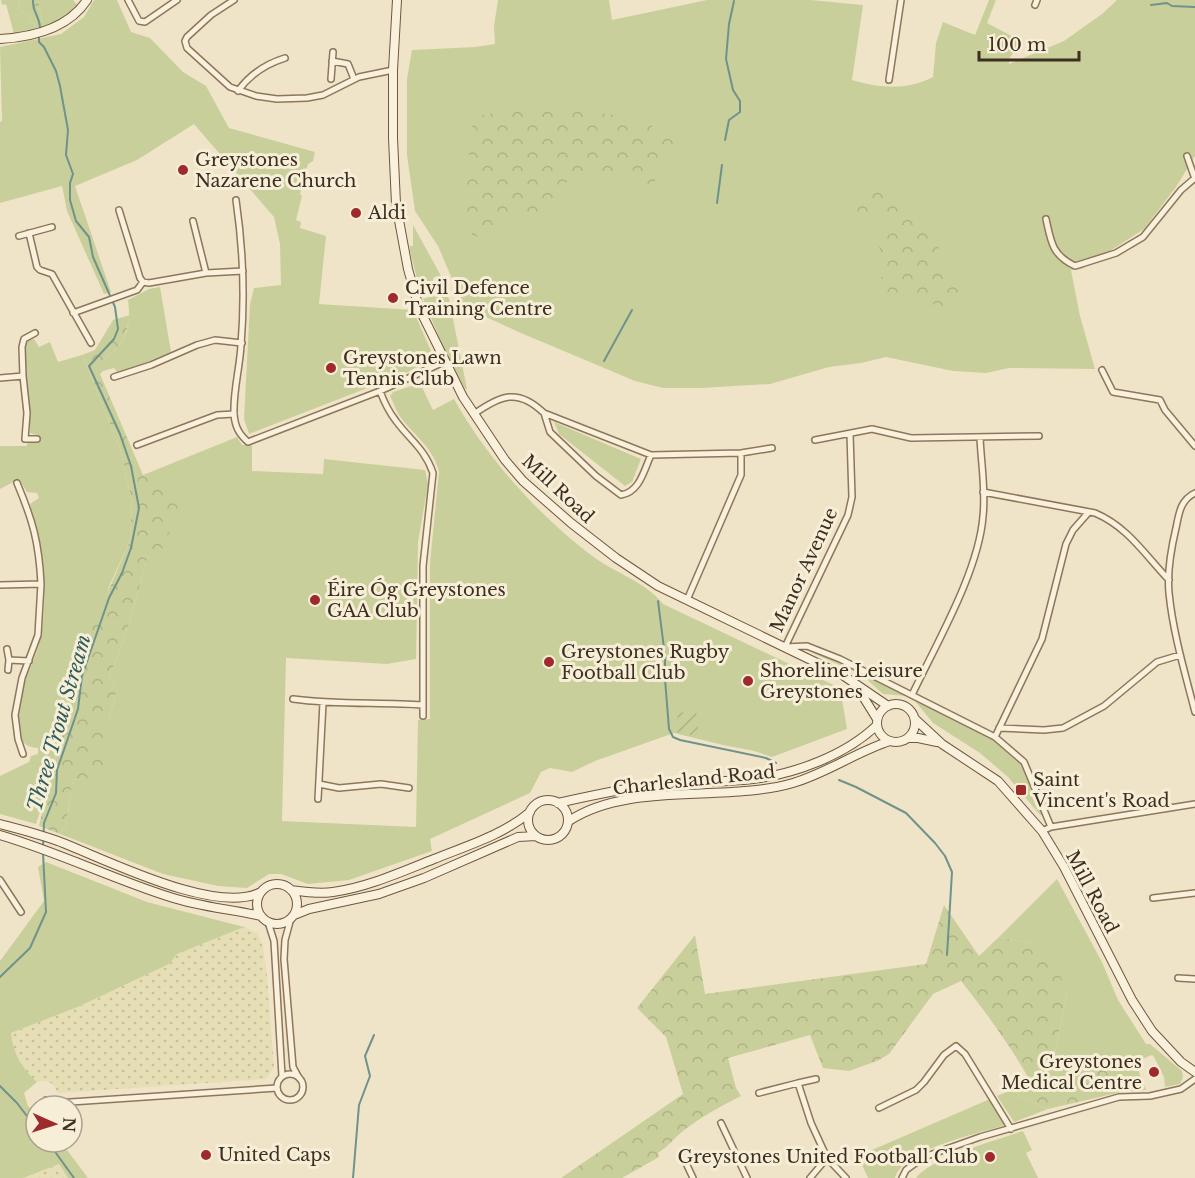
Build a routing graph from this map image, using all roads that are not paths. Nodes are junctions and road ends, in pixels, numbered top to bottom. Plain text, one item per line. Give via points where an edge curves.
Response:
1 (87, 0) edge
2 (128, 0) edge
3 (177, 0) edge
4 (234, 0) edge
5 (397, 0) edge
6 (901, 0) edge
7 (0, 39) edge
8 (333, 52) dead end
9 (285, 58) dead end
10 (332, 61) junction
11 (393, 70) junction
12 (332, 79) dead end
13 (354, 79) junction
14 (890, 80) dead end
15 (238, 91) junction
16 (1187, 156) dead end
17 (1195, 179) edge
18 (236, 200) dead end
19 (119, 210) dead end
20 (1046, 219) dead end
21 (193, 221) dead end
22 (52, 227) dead end
23 (29, 233) junction
24 (19, 236) dead end
25 (243, 271) junction
26 (206, 273) junction
27 (143, 282) junction
28 (73, 313) junction
29 (35, 333) dead end
30 (91, 343) dead end
31 (242, 343) junction
32 (446, 361) junction
33 (1102, 370) dead end
34 (23, 376) junction
35 (114, 377) dead end
36 (0, 378) edge
37 (380, 391) junction
38 (544, 412) junction
39 (234, 414) junction
40 (474, 414) junction
41 (850, 434) junction
42 (1040, 436) dead end
43 (980, 437) junction
44 (37, 439) dead end
45 (815, 440) dead end
46 (137, 445) dead end
47 (1195, 446) edge
48 (772, 448) dead end
49 (741, 453) junction
50 (651, 455) junction
51 (17, 483) dead end
52 (983, 492) junction
53 (1195, 493) edge
54 (1088, 513) junction
55 (1169, 580) junction
56 (41, 584) junction
57 (0, 585) edge
58 (687, 600) junction
59 (785, 647) junction
60 (8, 649) dead end
61 (1180, 655) junction
62 (9, 660) junction
63 (29, 661) junction
64 (8, 670) dead end
65 (857, 687) junction
66 (912, 695) junction
67 (293, 699) dead end
68 (323, 703) junction
69 (423, 705) junction
70 (888, 706) junction
71 (1195, 711) edge
72 (423, 716) dead end
73 (915, 719) junction
74 (877, 722) junction
75 (999, 728) junction
76 (994, 737) junction
77 (909, 738) junction
78 (890, 741) junction
79 (942, 744) junction
80 (23, 754) dead end
81 (319, 784) junction
82 (409, 788) dead end
83 (318, 799) dead end
84 (558, 803) junction
85 (1195, 804) edge
86 (530, 812) junction
87 (568, 820) junction
88 (0, 824) edge
89 (1051, 827) junction
90 (1042, 831) junction
91 (0, 835) edge
92 (536, 836) junction
93 (0, 880) edge
94 (291, 890) junction
95 (261, 892) junction
96 (1195, 893) edge
97 (1153, 898) dead end
98 (21, 912) dead end
99 (292, 917) junction
100 (264, 919) junction
101 (1178, 978) dead end
102 (1195, 979) edge
103 (1195, 1072) edge
104 (282, 1076) junction
105 (299, 1078) junction
106 (816, 1079) dead end
107 (1195, 1079) edge
108 (798, 1083) junction
109 (277, 1088) junction
110 (759, 1093) dead end
111 (84, 1101) edge
112 (879, 1108) dead end
113 (721, 1123) dead end
114 (1011, 1129) junction
115 (827, 1158) junction
116 (686, 1163) dead end
117 (693, 1178) edge
118 (747, 1178) edge
119 (810, 1178) edge
120 (846, 1178) edge
121 (902, 1178) edge

1 - 7 main road via 53,29
2 - 3 street via 139,21 145,22
4 - 15 street via 211,15 185,41 187,48
5 - 11 main road, Mill Road
6 - 14 street
8 - 10 street
9 - 15 street via 255,72
10 - 12 street
10 - 13 street via 348,64
11 - 13 street
11 - 32 main road, Mill Road via 396,204 419,308
13 - 15 street via 323,95 307,98 277,99
16 - 17 street
17 - 20 street via 1181,190 1143,237 1116,253 1075,266 1056,253
18 - 25 street
19 - 27 street
21 - 26 street
22 - 23 street
23 - 24 street
23 - 28 street via 37,267 52,273
25 - 26 street
25 - 31 street
26 - 27 street
27 - 28 street via 137,290
28 - 30 street
29 - 34 street via 24,339
31 - 35 street via 215,340
31 - 39 street
32 - 37 street
32 - 40 main road, Mill Road
33 - 47 street via 1113,392 1160,400
34 - 36 street
34 - 44 street via 25,439
37 - 39 street via 248,442 238,433
37 - 69 street via 395,421 428,458 433,473 423,566
38 - 40 street via 513,395
38 - 50 street
38 - 50 street via 550,432 621,495 636,489
39 - 46 street via 217,415
40 - 58 main road, Mill Road via 523,482 616,558
41 - 43 street via 872,429 911,438
41 - 45 street
41 - 59 street, Manor Avenue via 852,496 848,515
42 - 43 street
43 - 52 street
48 - 49 street
49 - 50 street
49 - 58 street via 741,475
51 - 56 street via 32,519
52 - 54 street
52 - 66 street via 983,516 973,561
53 - 55 street via 1180,507
54 - 55 street via 1108,519 1125,531
54 - 75 street via 1066,544 1042,639
55 - 61 street
56 - 57 street
56 - 63 street via 38,636
58 - 59 main road, Mill Road
59 - 65 main road, Mill Road via 844,676
59 - 66 street via 807,646
60 - 62 street
61 - 71 street
61 - 75 street via 1157,662 1104,706 1063,728
62 - 63 street
62 - 64 street
63 - 80 street via 15,715
65 - 70 main road, Mill Road
65 - 74 main road, Mill Road
66 - 76 street
67 - 68 street
68 - 69 street
68 - 81 street
69 - 72 street
70 - 73 main road via 907,707
70 - 74 main road
73 - 77 main road via 915,729
73 - 79 main road, Mill Road
74 - 78 main road via 880,734
74 - 84 main road, Charlesland Road via 869,733 838,751 786,772 755,779 633,788
75 - 76 street
76 - 89 street via 1024,762
77 - 78 main road via 897,743
77 - 79 main road, Mill Road
78 - 87 main road, Charlesland Road via 793,783 738,792 650,796 589,809
79 - 90 main road, Mill Road via 998,781
81 - 82 street via 339,788 381,784
81 - 83 street
84 - 86 main road via 544,801
84 - 87 main road
85 - 89 street
86 - 92 main road via 529,827
86 - 94 main road via 500,831 362,886 332,892
87 - 92 main road via 565,832 558,838 548,841
88 - 95 main road via 170,886 239,897
89 - 90 street
90 - 103 main road, Mill Road via 1132,1000 1152,1031
91 - 100 main road via 173,898
92 - 99 main road via 518,837 379,894 309,909
93 - 98 street
94 - 95 main road via 276,884
94 - 99 main road via 297,902
95 - 100 main road via 257,903
96 - 97 street
99 - 100 main road via 278,924
99 - 105 street via 284,959 293,1067
100 - 104 street via 274,941
101 - 102 street
104 - 105 street via 291,1074
104 - 109 street
105 - 109 street via 303,1090 295,1099 283,1098
106 - 108 street
107 - 114 street via 1181,1089 1119,1097
108 - 110 street
108 - 115 street via 810,1123
109 - 111 street
112 - 114 street via 916,1090 956,1046 965,1054
113 - 118 street
114 - 121 street via 924,1157 906,1170
115 - 119 street
115 - 120 street
116 - 117 street

